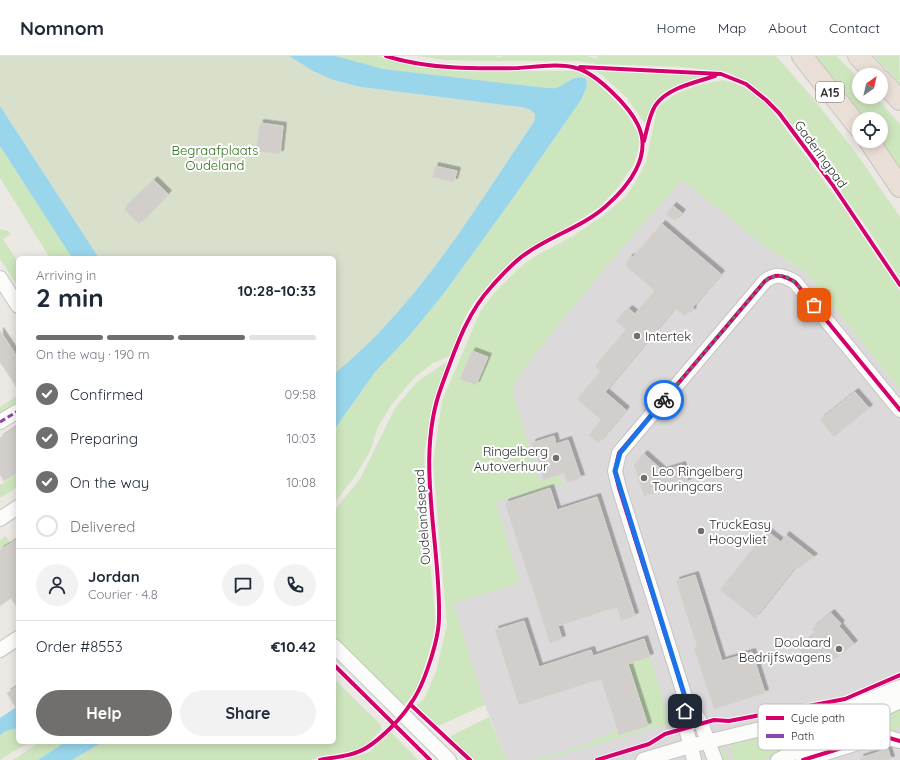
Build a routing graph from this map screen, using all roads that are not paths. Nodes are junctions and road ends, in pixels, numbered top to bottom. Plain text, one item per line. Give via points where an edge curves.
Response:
1 (802, 56) edge
2 (858, 56) edge
3 (869, 68) edge
4 (888, 87) edge
5 (900, 100) edge
6 (852, 119) edge
7 (874, 148) edge
8 (900, 187) edge
9 (0, 278) edge
10 (16, 303) edge
11 (900, 410) edge
12 (16, 412) edge
13 (0, 422) edge
14 (16, 508) edge
15 (0, 519) edge
16 (16, 639) edge
17 (336, 648) edge
18 (0, 650) edge
19 (900, 687) edge
20 (685, 697) junction
21 (900, 702) edge
22 (859, 704) edge
23 (890, 707) edge
24 (758, 729) edge
25 (890, 738) edge
26 (709, 741) junction
27 (900, 741) edge
28 (690, 746) junction
29 (799, 750) edge
30 (835, 750) edge
31 (450, 760) edge
32 (643, 760) edge
33 (694, 760) edge
34 (715, 760) edge
35 (778, 760) edge
36 (803, 760) edge

1 - 6 highway, A15
2 - 3 highway
4 - 5 highway
7 - 8 highway
9 - 10 street
11 - 20 street via 794,282 782,275 772,276 765,281 620,453 615,471 619,488
12 - 13 street
14 - 15 street
16 - 18 street
17 - 31 street
19 - 22 street
20 - 26 street
20 - 28 street via 686,728
21 - 23 street
24 - 26 street
25 - 27 street
26 - 28 street
26 - 34 street
28 - 32 street
28 - 33 street
29 - 35 street
30 - 36 street

